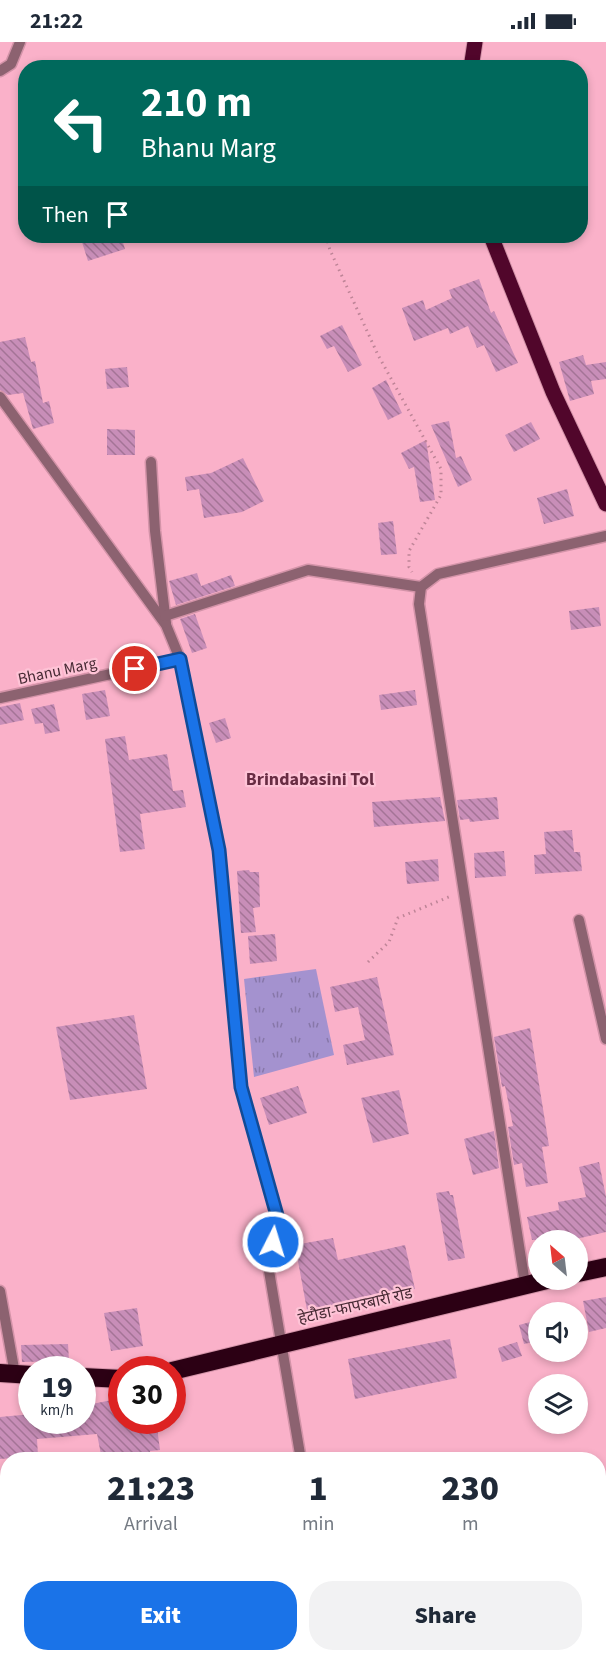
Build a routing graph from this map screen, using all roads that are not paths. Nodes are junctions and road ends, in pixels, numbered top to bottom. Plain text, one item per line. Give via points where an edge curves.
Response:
1 (20, 42) edge
2 (475, 42) edge
3 (472, 60) edge
4 (0, 71) edge
5 (493, 243) edge
6 (0, 397) edge
7 (151, 462) dead end
8 (606, 504) edge
9 (606, 536) edge
10 (422, 587) junction
11 (165, 620) junction
12 (180, 659) junction
13 (0, 698) edge
14 (579, 920) dead end
15 (606, 1039) edge
16 (606, 1267) edge
17 (588, 1271) edge
18 (528, 1283) edge
19 (525, 1284) junction
20 (0, 1291) edge
21 (279, 1343) junction
22 (186, 1367) edge
23 (16, 1374) edge
24 (299, 1452) edge

1 - 4 street via 11,64
2 - 3 main road
5 - 8 main road via 553,392
6 - 11 street
7 - 11 street
9 - 10 street via 438,574
10 - 11 street via 308,570
10 - 19 street via 419,604
11 - 12 street
12 - 13 street, Bhanu Marg
12 - 21 street via 219,850 241,1087 278,1219 268,1265
14 - 15 street
16 - 17 highway
18 - 19 highway, हेटौडा-फापरबारी रोड
19 - 21 highway, हेटौडा-फापरबारी रोड
20 - 23 street
21 - 22 highway, हेटौडा-फापरबारी रोड
21 - 24 street

